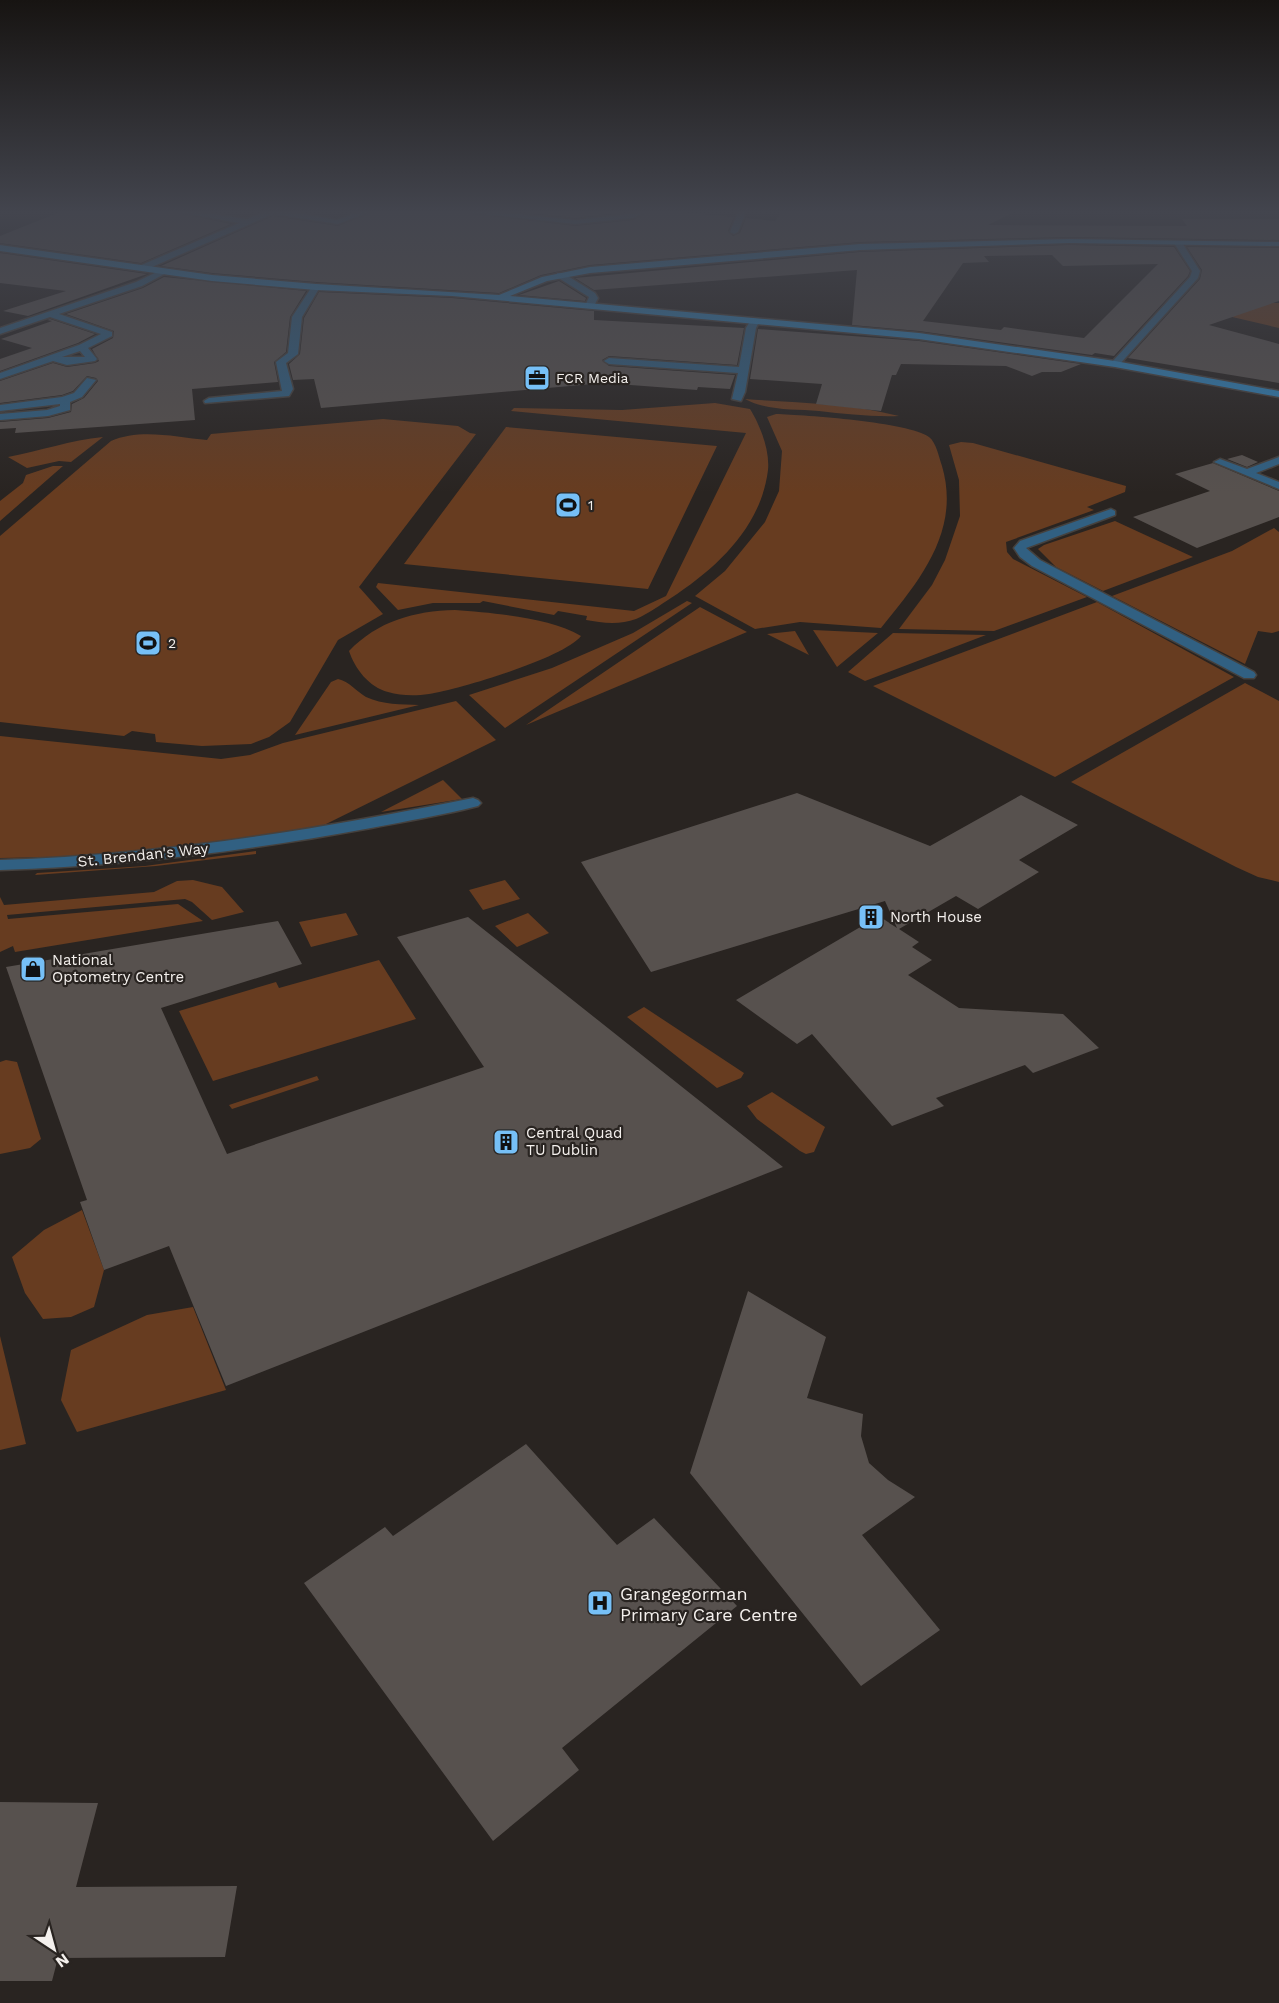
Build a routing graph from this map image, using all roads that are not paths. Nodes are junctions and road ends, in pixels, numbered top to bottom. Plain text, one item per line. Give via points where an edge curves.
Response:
1 (75, 305) edge
2 (304, 305) edge
3 (585, 305) edge
4 (1169, 305) edge
5 (590, 306) joint
6 (50, 314) junction
7 (755, 320) junction
8 (0, 331) edge
9 (82, 347) junction
10 (53, 357) junction
11 (609, 361) dead end
12 (1115, 364) junction
13 (744, 370) junction
14 (2, 376) dead end
15 (91, 380) dead end
16 (1279, 394) edge
17 (736, 399) dead end
18 (64, 400) junction
19 (209, 401) dead end
20 (0, 408) edge
21 (0, 417) edge
22 (1279, 460) edge
23 (1220, 462) dead end
24 (1246, 473) junction
25 (1279, 486) edge
26 (1111, 513) dead end
27 (1249, 675) dead end
28 (473, 803) dead end
29 (10, 868) edge

1 - 6 street
2 - 19 street via 297,317 293,354 281,362 288,388 285,394
3 - 5 main road
4 - 12 street
5 - 7 main road
6 - 8 street
6 - 9 street via 109,334
7 - 12 main road via 985,344
7 - 13 street
9 - 10 street
9 - 10 street via 92,359 67,362
10 - 14 street
11 - 13 street
12 - 16 main road
13 - 17 street
15 - 18 street via 78,395
18 - 20 street
18 - 21 street via 66,408 62,411
22 - 24 street
23 - 24 street
24 - 25 street
26 - 27 street via 1020,548 1036,563
28 - 29 street, St. Brendan's Way via 266,847

